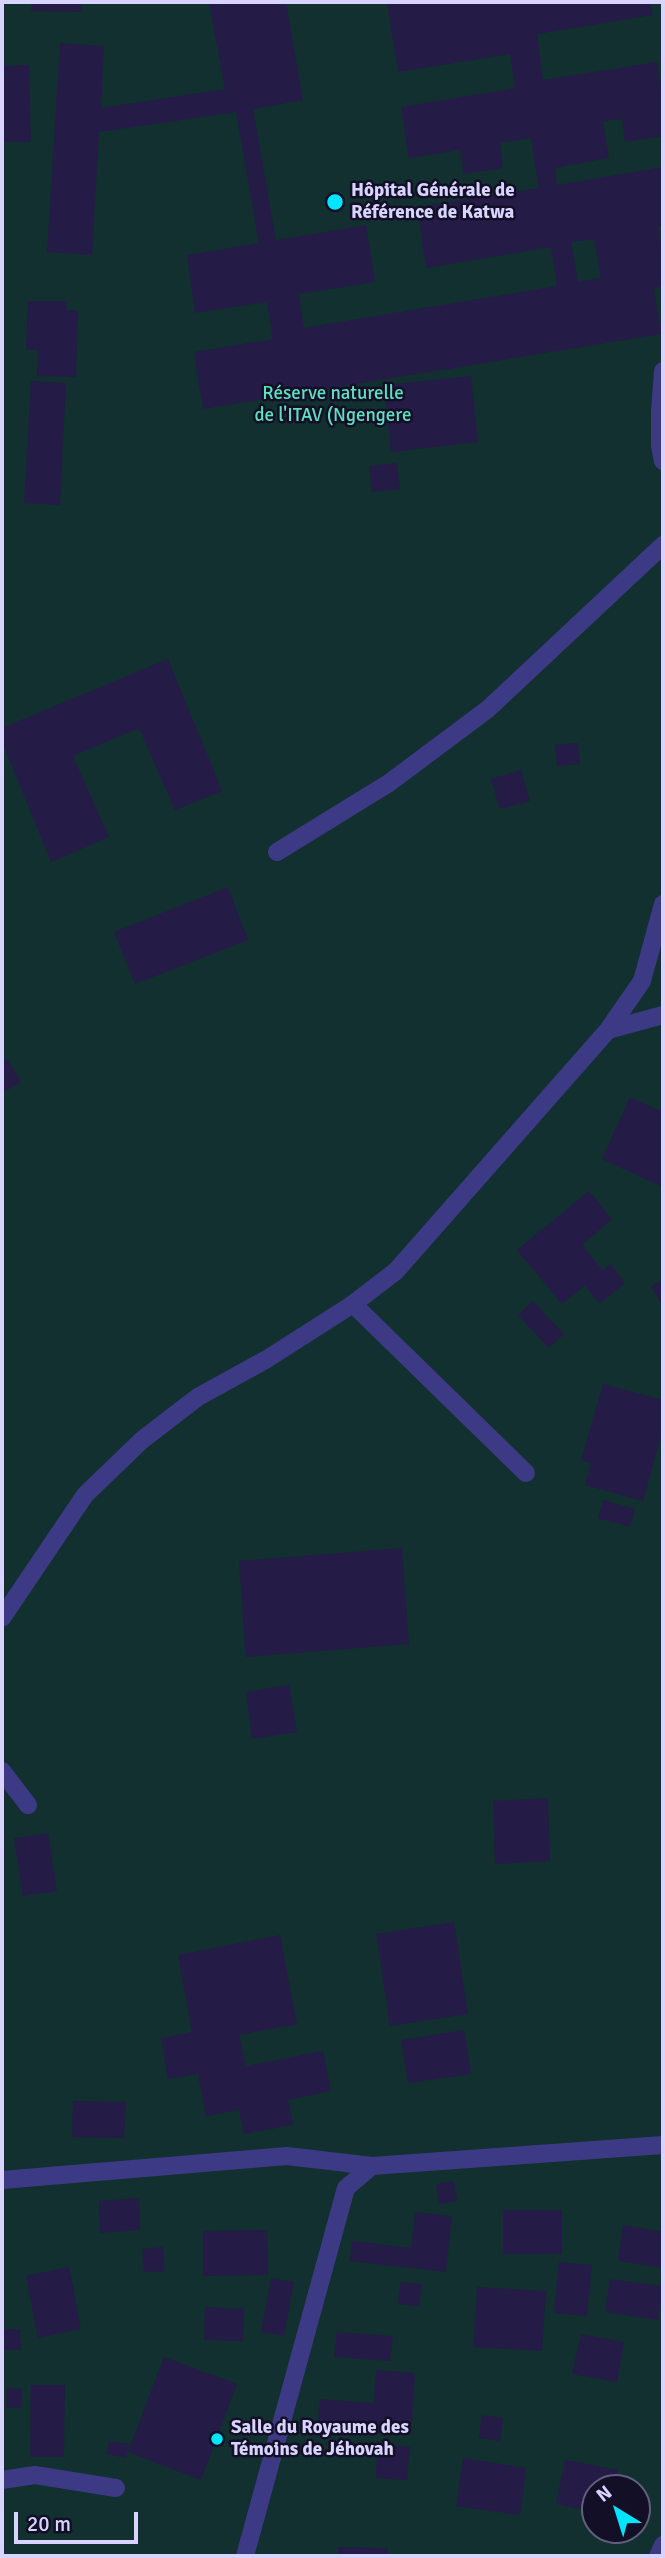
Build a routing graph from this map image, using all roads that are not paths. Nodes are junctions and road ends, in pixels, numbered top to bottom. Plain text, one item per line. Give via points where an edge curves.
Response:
1 (663, 371) edge
2 (663, 461) edge
3 (663, 545) edge
4 (277, 852) dead end
5 (663, 904) edge
6 (663, 1015) edge
7 (608, 1030) junction
8 (353, 1304) junction
9 (526, 1473) dead end
10 (2, 1618) edge
11 (2, 1771) edge
12 (28, 1805) dead end
13 (663, 2145) edge
14 (372, 2166) junction
15 (2, 2180) edge
16 (2, 2480) edge
17 (116, 2488) dead end
18 (663, 2545) edge
19 (245, 2556) edge
20 (658, 2556) edge

1 - 2 street
3 - 4 street via 488,709 389,783
5 - 7 street via 642,981
6 - 7 street
7 - 8 street via 396,1271
8 - 9 street
8 - 10 street via 198,1397 142,1440 85,1495
11 - 12 street
13 - 14 street
14 - 15 street via 287,2156
14 - 19 street via 346,2188
16 - 17 street via 35,2475
18 - 20 street

